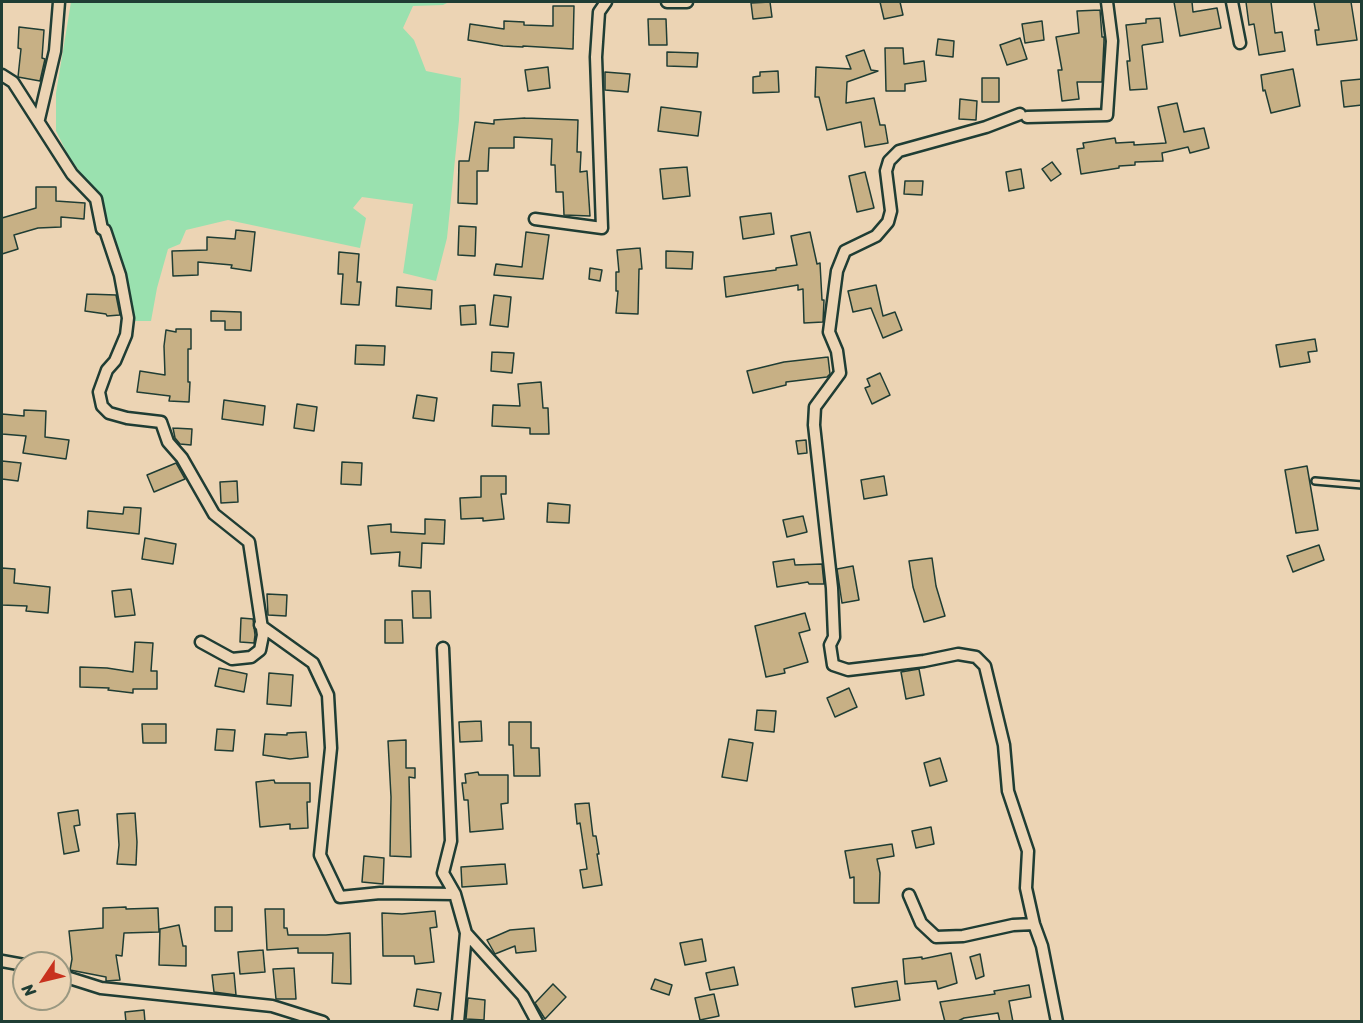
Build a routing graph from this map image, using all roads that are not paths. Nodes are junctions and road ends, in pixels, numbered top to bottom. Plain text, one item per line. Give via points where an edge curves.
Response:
1 (58, 2) edge
2 (606, 2) edge
3 (667, 2) edge
4 (687, 2) edge
5 (1107, 2) edge
6 (1232, 2) edge
7 (1240, 43) dead end
8 (2, 75) edge
9 (39, 119) junction
10 (535, 219) dead end
11 (1314, 481) dead end
12 (1362, 485) edge
13 (260, 625) junction
14 (201, 642) dead end
15 (442, 648) dead end
16 (455, 894) junction
17 (909, 895) dead end
18 (1034, 924) junction
19 (466, 933) junction
20 (72, 979) edge
21 (323, 1022) edge
22 (458, 1022) edge
23 (537, 1022) edge
24 (1057, 1022) edge

1 - 9 street via 55,51
2 - 10 street via 599,12 596,57 602,228
3 - 4 street
5 - 18 street via 1112,41 1107,115 1023,115 898,151 889,161 888,222 876,236 845,251 837,271 829,332 840,373 815,406 832,588 833,665 848,670 958,654 976,657 985,666 1004,745 1008,791 1028,851 1026,888
6 - 7 street
8 - 9 street via 14,82
9 - 13 street via 72,174 96,199 102,229 120,275 128,318 126,335 99,392 102,406 109,413 127,418 161,422 168,442 182,458 214,514 249,542
11 - 12 lane
13 - 14 street via 260,651 251,657 232,658
13 - 16 street via 313,663 328,695 331,748 321,855 340,897
15 - 16 street via 451,842 443,873
16 - 19 street
17 - 18 street via 921,922 936,938
18 - 24 street
19 - 22 street
19 - 23 street via 522,996
20 - 21 street via 101,988 272,1006

